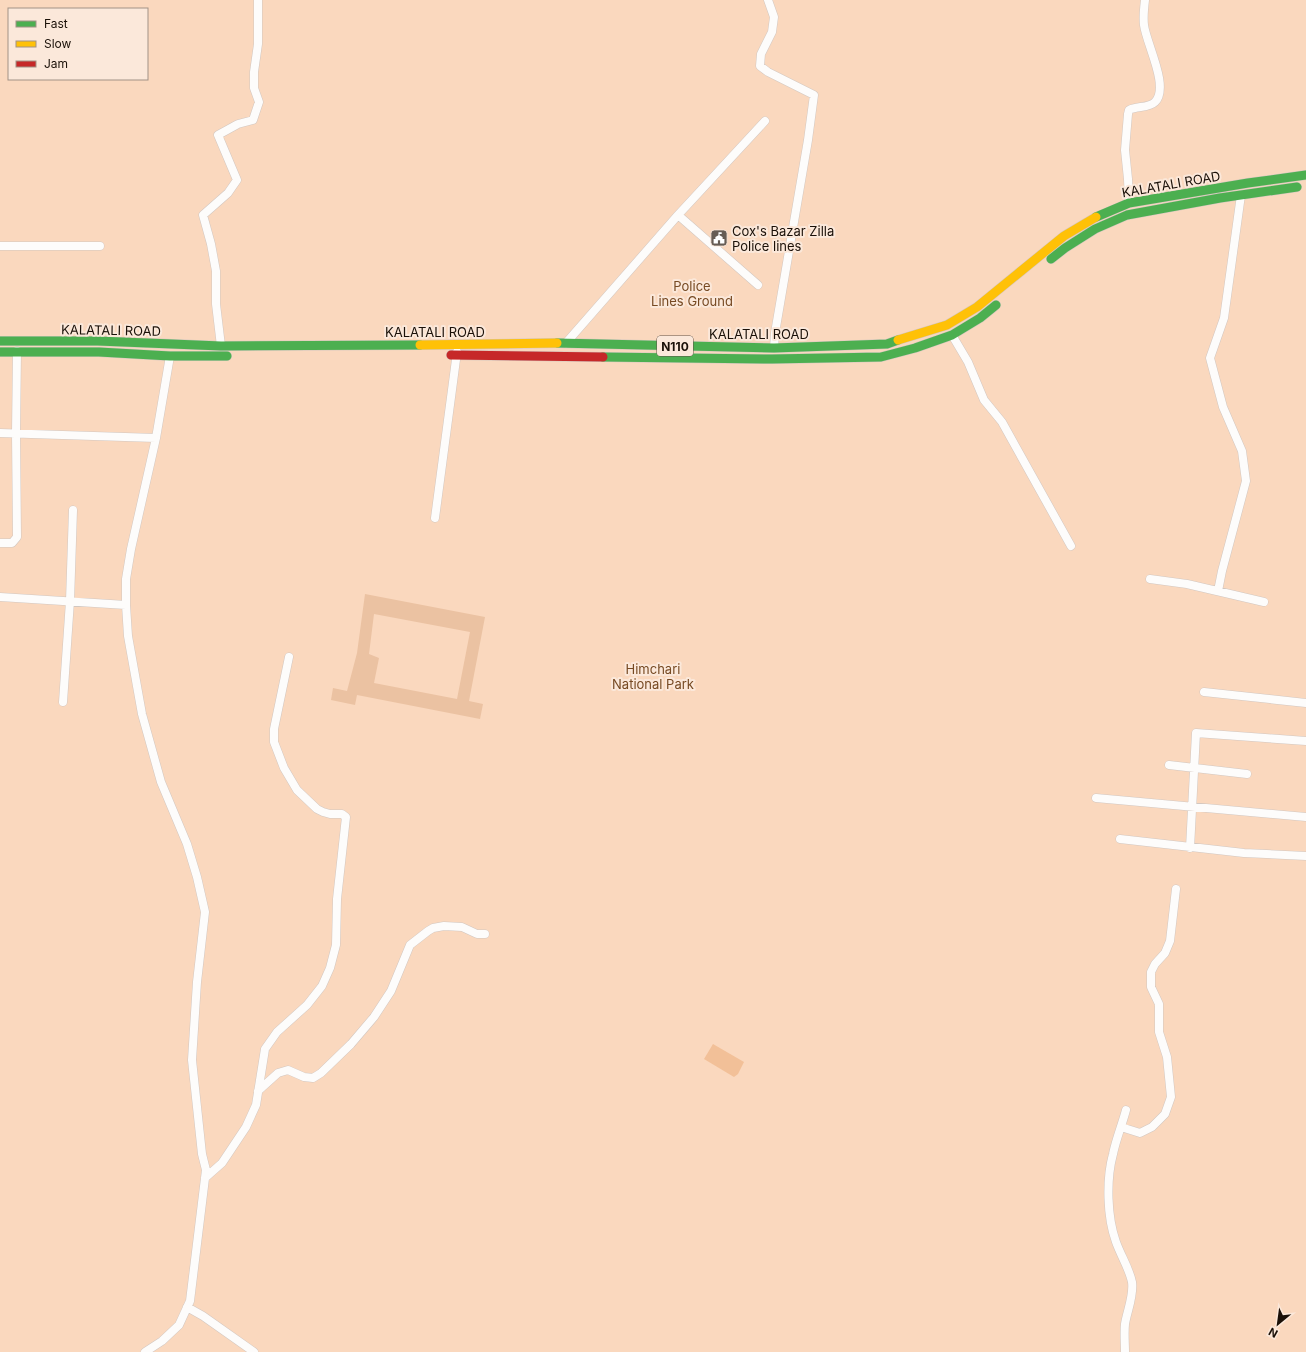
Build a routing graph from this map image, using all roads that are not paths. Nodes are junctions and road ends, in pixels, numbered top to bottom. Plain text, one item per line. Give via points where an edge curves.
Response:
1 (258, 0) edge
2 (768, 0) edge
3 (1145, 0) edge
4 (765, 121) dead end
5 (1306, 175) edge
6 (1306, 185) edge
7 (1219, 189) junction
8 (1241, 195) junction
9 (1220, 198) junction
10 (1129, 203) junction
11 (678, 215) junction
12 (0, 246) edge
13 (100, 246) dead end
14 (1044, 264) dead end
15 (758, 285) dead end
16 (1003, 299) dead end
17 (952, 335) junction
18 (0, 341) edge
19 (565, 343) junction
20 (588, 344) junction
21 (458, 345) junction
22 (221, 346) junction
23 (774, 348) junction
24 (17, 351) junction
25 (0, 352) edge
26 (444, 355) dead end
27 (457, 355) junction
28 (170, 356) junction
29 (237, 356) dead end
30 (590, 357) junction
31 (16, 432) junction
32 (0, 433) edge
33 (156, 438) junction
34 (73, 510) dead end
35 (435, 518) dead end
36 (0, 543) edge
37 (1071, 546) dead end
38 (1150, 579) dead end
39 (1218, 591) junction
40 (0, 597) edge
41 (70, 602) junction
42 (1264, 602) dead end
43 (126, 605) junction
44 (289, 658) dead end
45 (1204, 692) dead end
46 (63, 702) dead end
47 (1306, 703) edge
48 (1306, 741) edge
49 (1169, 765) dead end
50 (1194, 769) junction
51 (1247, 774) dead end
52 (1096, 798) dead end
53 (1192, 807) junction
54 (1306, 817) edge
55 (1120, 839) dead end
56 (1190, 848) junction
57 (1306, 856) edge
58 (1176, 889) dead end
59 (485, 934) dead end
60 (258, 1091) junction
61 (1126, 1110) dead end
62 (1121, 1127) junction
63 (206, 1174) junction
64 (187, 1308) junction
65 (146, 1352) edge
66 (254, 1352) edge
67 (1125, 1352) edge

1 - 22 street via 254,88 259,102 253,120 238,124 218,135 237,180 228,193 203,215 216,270 216,304
2 - 23 street via 774,17 772,32 761,54 760,66 814,95
3 - 10 street via 1144,25 1160,80 1160,91 1154,103 1129,110 1125,150
4 - 11 street
5 - 7 highway, KALATALI ROAD / N110
6 - 8 highway, KALATALI ROAD
7 - 9 highway
7 - 10 highway, KALATALI ROAD / N110
8 - 9 highway, KALATALI ROAD
8 - 39 street via 1224,318 1210,358 1222,407 1242,451 1246,482
9 - 14 highway, KALATALI ROAD via 1127,216 1095,229
10 - 23 highway, KALATALI ROAD / N110 via 1095,217 1064,236 977,307 947,325 887,344
11 - 15 street
11 - 19 street
12 - 13 street
16 - 17 highway, KALATALI ROAD / N110 via 980,318
17 - 30 highway, KALATALI ROAD / N110 via 881,357
17 - 37 street via 968,362 984,400 1002,422
18 - 22 highway, KALATALI ROAD / N110 via 98,341
19 - 20 highway, KALATALI ROAD / N110
19 - 21 highway, KALATALI ROAD / N110
20 - 23 highway, KALATALI ROAD / N110
20 - 30 highway
21 - 22 highway, KALATALI ROAD / N110
21 - 27 street
24 - 25 highway, KALATALI ROAD
24 - 28 highway, KALATALI ROAD
24 - 31 street
26 - 27 highway, KALATALI ROAD / N110
27 - 30 highway, KALATALI ROAD / N110
27 - 35 street
28 - 29 highway, KALATALI ROAD
28 - 33 street
31 - 32 street
31 - 33 street
31 - 36 street via 17,537 12,543
33 - 43 street via 131,549 126,579
34 - 41 street
38 - 39 street
39 - 42 street
40 - 41 street
41 - 43 street
41 - 46 street
43 - 63 street via 128,636 142,714 161,782 187,844 205,912 192,1060
44 - 60 street via 274,729 274,742 284,768 297,790 317,809 346,817 337,898 336,945 330,968 322,986 307,1005 277,1032 265,1049
45 - 47 street
48 - 50 street via 1196,733
49 - 50 street
50 - 51 street
50 - 53 street
52 - 53 street
53 - 54 street
53 - 56 street
55 - 56 street
56 - 57 street
58 - 62 street via 1170,941 1165,953 1151,972 1151,987 1159,1004 1159,1032 1168,1057 1171,1097 1165,1114 1152,1127 1140,1133
59 - 60 street via 477,934 462,927 444,926 428,931 410,945 391,991 374,1016 351,1044 321,1073 313,1078 288,1070 278,1074
60 - 63 street via 256,1105 246,1127 222,1163
61 - 62 street
62 - 67 street via 1112,1155 1109,1198 1116,1242 1132,1284 1125,1325
63 - 64 street via 195,1269
64 - 65 street via 178,1325
64 - 66 street via 203,1316

